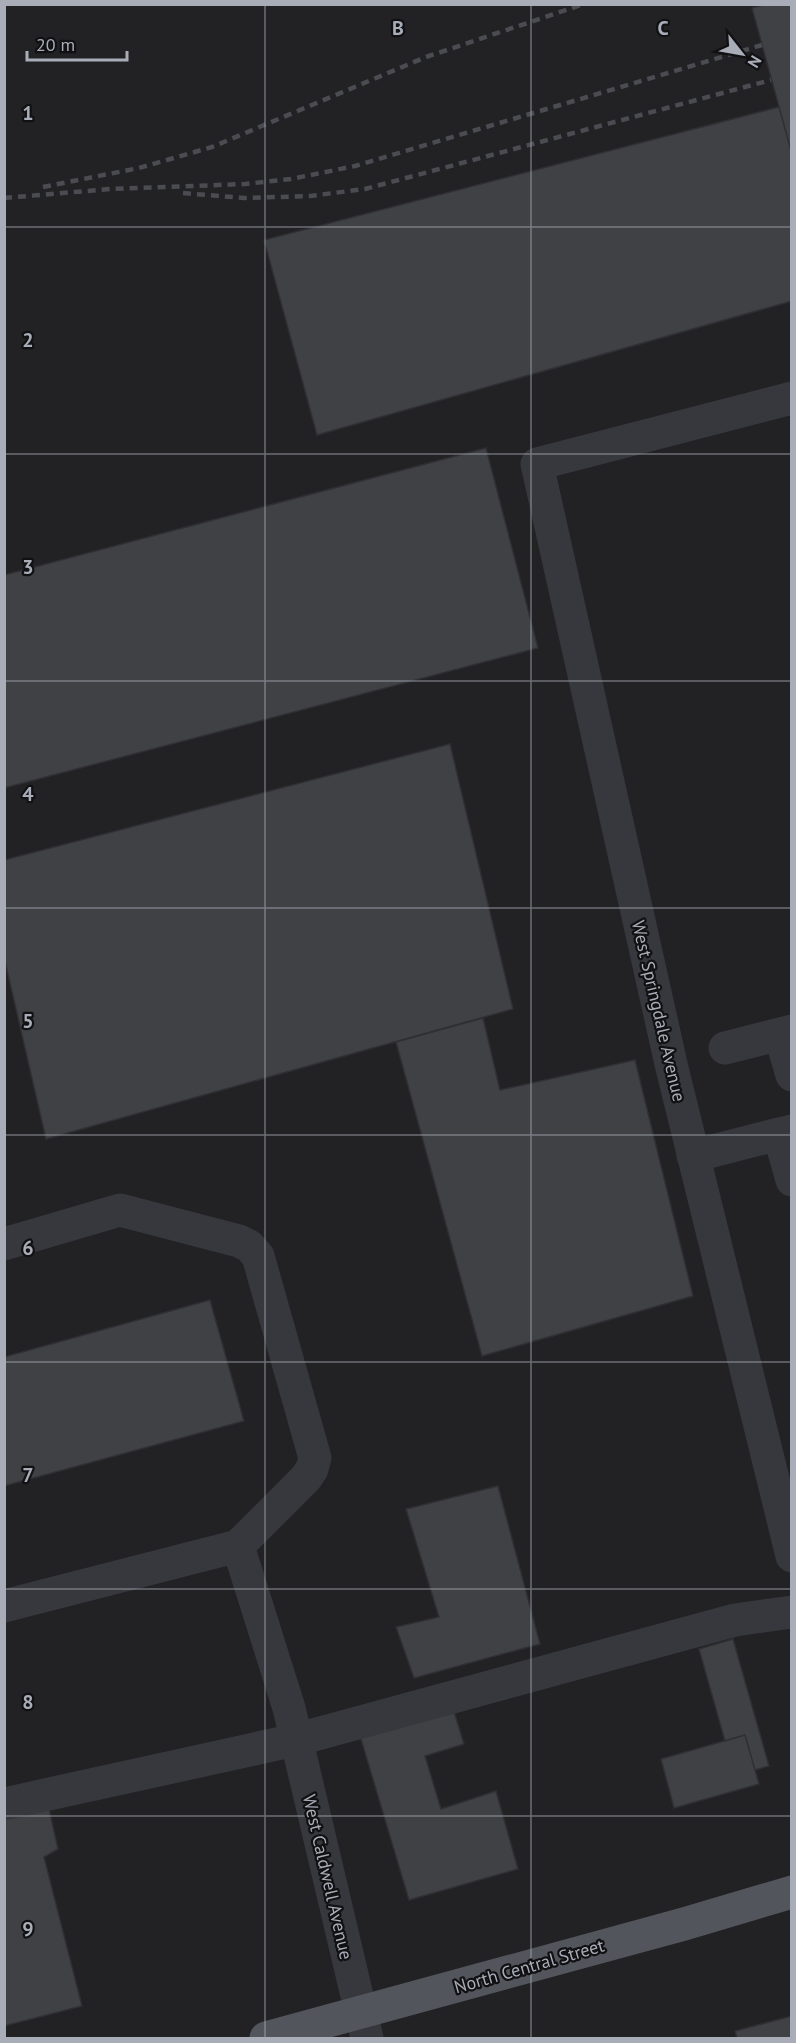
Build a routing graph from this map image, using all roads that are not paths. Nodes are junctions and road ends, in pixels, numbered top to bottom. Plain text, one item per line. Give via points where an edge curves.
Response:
1 (792, 398) edge
2 (786, 1033) edge
3 (724, 1048) dead end
4 (792, 1075) edge
5 (785, 1132) edge
6 (693, 1156) junction
7 (792, 1180) edge
8 (4, 1244) edge
9 (790, 1539) edge
10 (238, 1546) junction
11 (4, 1606) edge
12 (792, 1612) edge
13 (296, 1740) junction
14 (4, 1804) edge
15 (792, 1892) edge
16 (364, 2026) edge
17 (266, 2038) edge

1 - 6 street, West Springdale Avenue via 537,464
2 - 3 street
2 - 4 street
5 - 6 street
5 - 7 street
6 - 9 street, West Springdale Avenue
8 - 10 street via 120,1210 238,1241 258,1256 315,1458 306,1478
10 - 11 street
10 - 13 street, West Caldwell Avenue
12 - 13 street via 735,1620
13 - 14 street
13 - 16 street, West Caldwell Avenue
15 - 16 main road, North Central Street
16 - 17 main road, North Central Street

